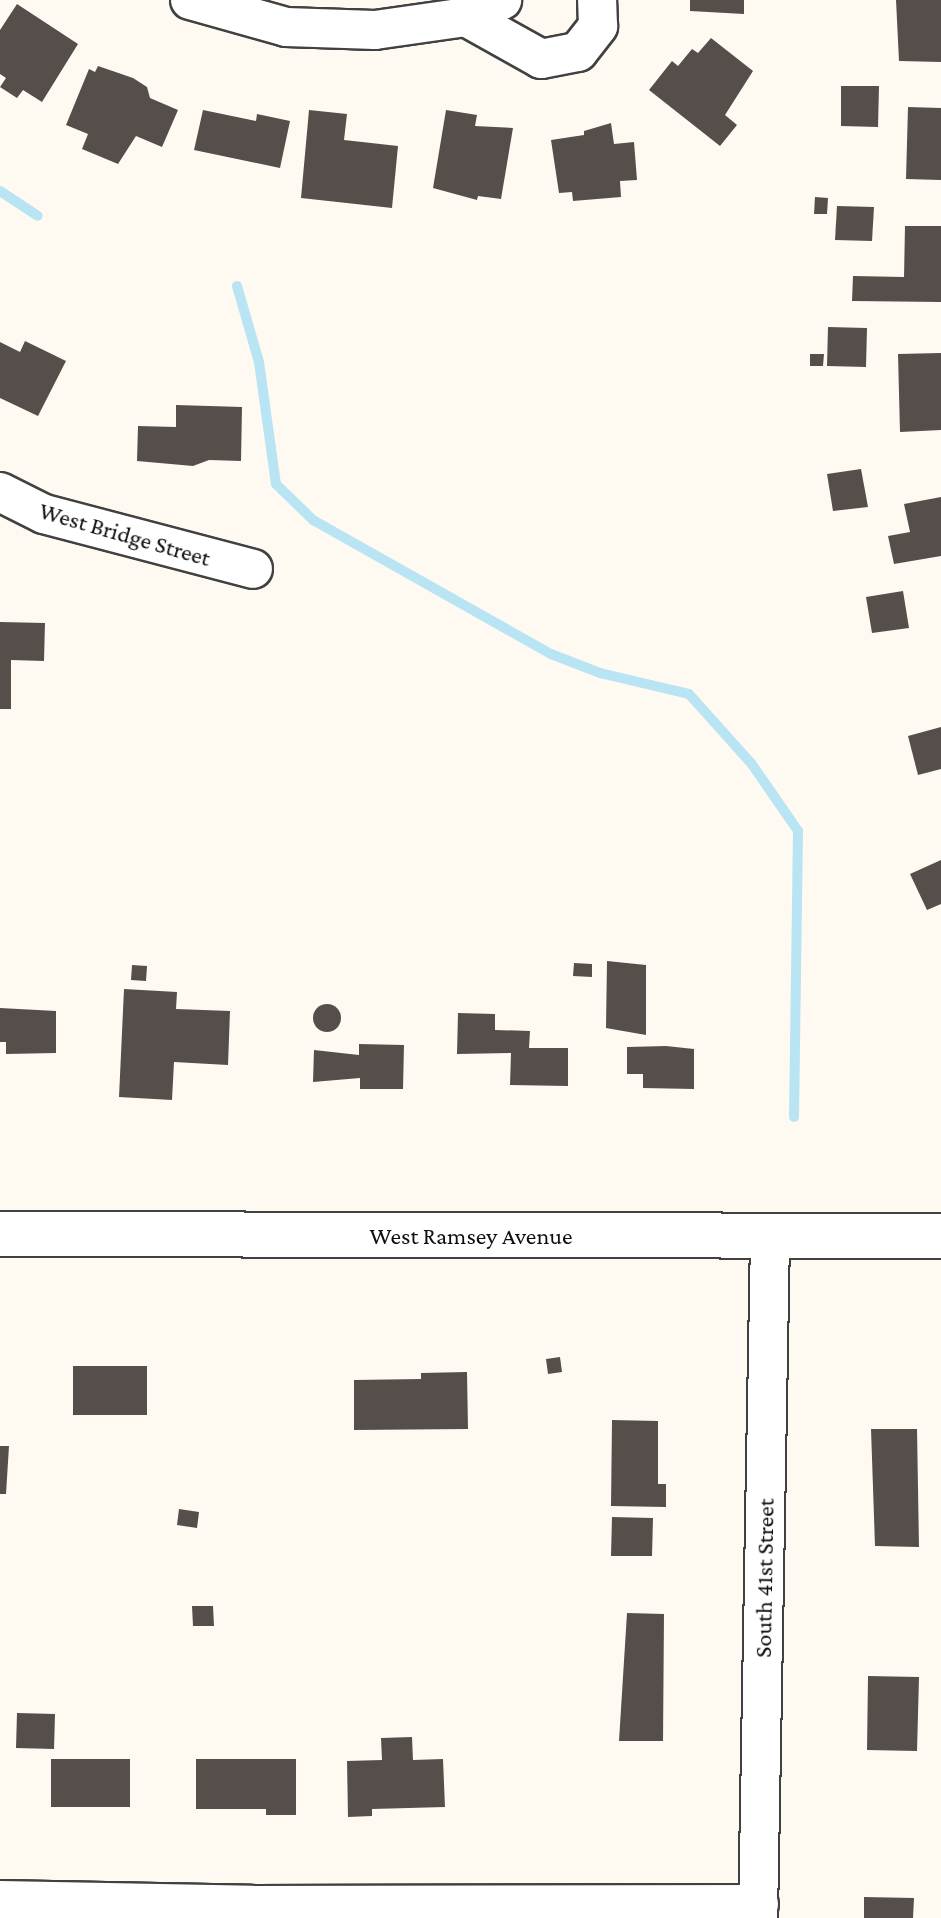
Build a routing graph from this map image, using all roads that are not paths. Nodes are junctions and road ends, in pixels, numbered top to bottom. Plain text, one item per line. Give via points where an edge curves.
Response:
1 (190, 0) edge
2 (502, 0) edge
3 (597, 0) edge
4 (466, 17) junction
5 (0, 492) edge
6 (253, 569) dead end
7 (0, 1234) edge
8 (941, 1236) edge
9 (770, 1238) junction
10 (0, 1900) edge
11 (758, 1911) edge
12 (252, 1912) edge

1 - 4 street via 286,27 375,30
2 - 4 street
3 - 4 street via 598,26 578,52 541,59
5 - 6 street, West Bridge Street via 44,514
7 - 9 street, West Ramsey Avenue
8 - 9 street, West Ramsey Avenue
9 - 11 street, South 41st Street
10 - 12 street
11 - 12 street

